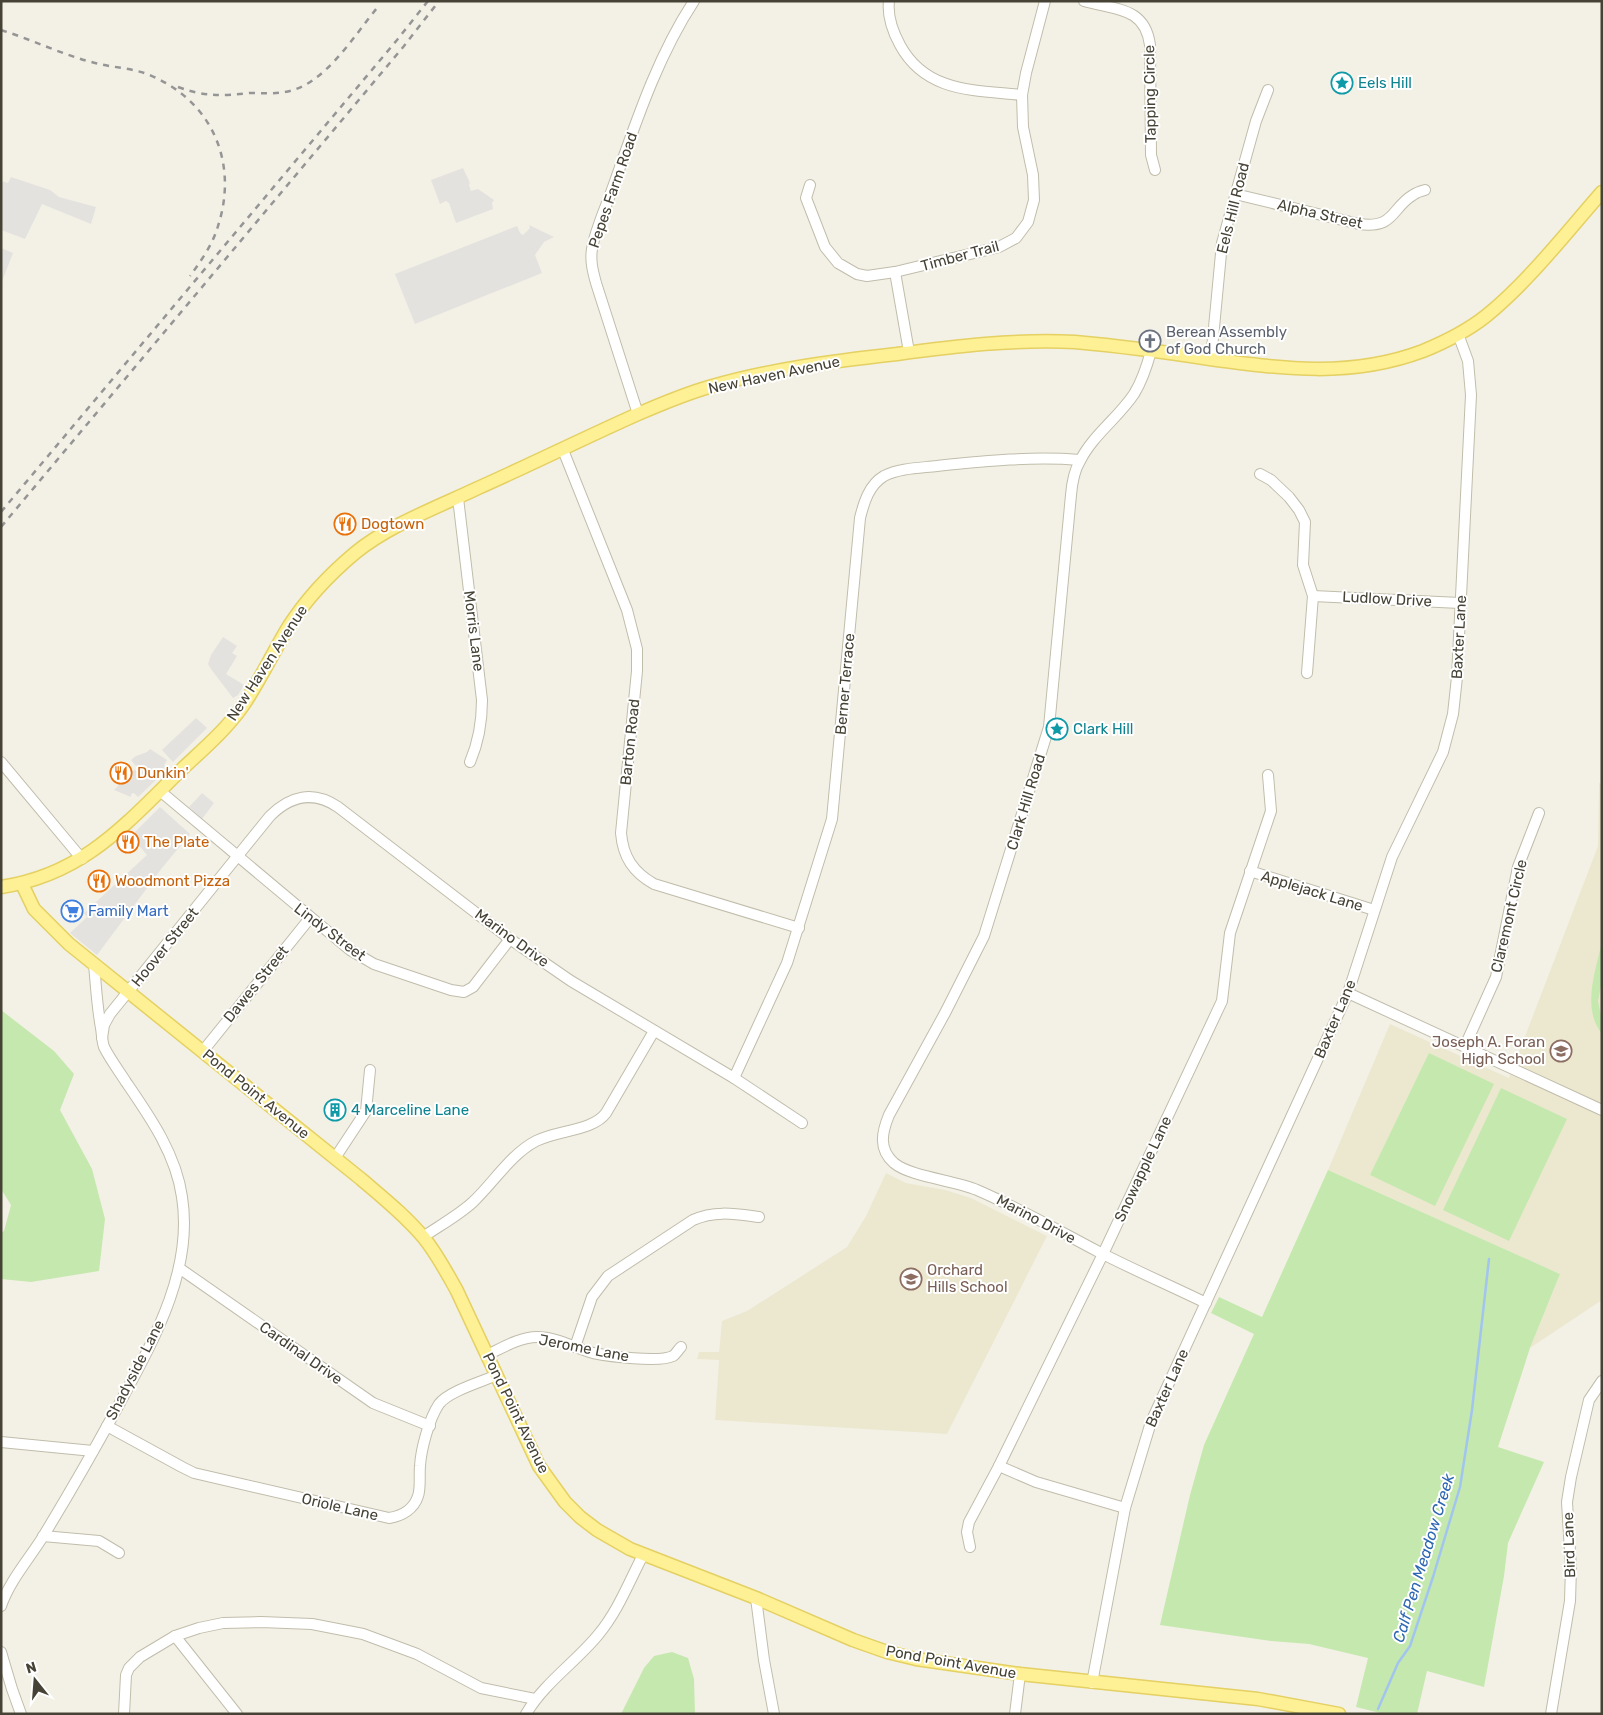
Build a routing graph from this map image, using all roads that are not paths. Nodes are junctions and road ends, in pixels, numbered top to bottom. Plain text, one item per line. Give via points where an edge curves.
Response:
1 (694, 1) edge
2 (889, 1) edge
3 (1045, 1) edge
4 (1084, 1) edge
5 (1268, 90) dead end
6 (1022, 95) junction
7 (1155, 170) dead end
8 (810, 185) dead end
9 (1425, 190) dead end
10 (1602, 192) edge
11 (1234, 194) junction
12 (895, 272) junction
13 (1458, 334) junction
14 (1151, 351) junction
15 (909, 352) junction
16 (1211, 359) junction
17 (638, 414) junction
18 (563, 450) junction
19 (1080, 460) junction
20 (1260, 474) dead end
21 (458, 498) junction
22 (1313, 596) junction
23 (1460, 603) junction
24 (1308, 673) dead end
25 (1, 762) edge
26 (470, 762) dead end
27 (1268, 775) dead end
28 (160, 791) junction
29 (1540, 812) dead end
30 (239, 857) junction
31 (82, 859) junction
32 (1250, 871) junction
33 (22, 884) junction
34 (1, 887) edge
35 (1374, 910) junction
36 (310, 918) junction
37 (798, 928) junction
38 (510, 939) junction
39 (94, 964) junction
40 (129, 992) junction
41 (1348, 993) junction
42 (654, 1031) junction
43 (102, 1038) junction
44 (1465, 1046) junction
45 (203, 1051) junction
46 (370, 1070) dead end
47 (734, 1078) junction
48 (1602, 1110) edge
49 (802, 1124) dead end
50 (883, 1131) joint
51 (335, 1158) junction
52 (759, 1217) dead end
53 (423, 1237) junction
54 (1103, 1254) junction
55 (179, 1268) junction
56 (1206, 1302) junction
57 (575, 1347) junction
58 (681, 1347) dead end
59 (487, 1355) junction
60 (496, 1375) junction
61 (1602, 1381) edge
62 (107, 1426) junction
63 (430, 1426) junction
64 (1, 1442) edge
65 (93, 1451) junction
66 (999, 1466) junction
67 (1126, 1508) junction
68 (43, 1536) junction
69 (970, 1547) dead end
70 (118, 1553) dead end
71 (643, 1554) junction
72 (756, 1598) junction
73 (1, 1606) edge
74 (176, 1636) junction
75 (1, 1652) edge
76 (1020, 1674) junction
77 (1092, 1683) junction
78 (535, 1699) junction
79 (21, 1714) edge
80 (124, 1714) edge
81 (237, 1714) edge
82 (526, 1714) edge
83 (774, 1714) edge
84 (1015, 1714) edge
85 (1339, 1714) edge
86 (1551, 1714) edge

1 - 17 street, Pepes Farm Road via 664,55 632,133 592,247 592,270
2 - 6 street via 896,39 922,72 940,83 957,88
3 - 6 street, Timber Trail
4 - 7 street, Tapping Circle via 1130,13 1141,20 1147,31 1150,45 1151,155
5 - 11 street, Eels Hill Road
6 - 12 street, Timber Trail via 1023,127 1034,188 1031,216 1024,229 1016,238 998,247
8 - 12 street, Timber Trail via 806,198 820,237 838,263 867,276
9 - 11 street, Alpha Street via 1412,195 1387,220 1372,225
10 - 13 main road, New Haven Avenue via 1503,301
11 - 16 street, Eels Hill Road via 1222,243
12 - 15 street
13 - 16 main road, New Haven Avenue via 1410,355 1353,368 1304,370
13 - 23 street, Baxter Lane via 1468,361 1471,395
14 - 15 main road, New Haven Avenue via 1049,340 993,342
14 - 16 main road, New Haven Avenue
14 - 19 street, Clark Hill Road via 1134,394
15 - 17 main road, New Haven Avenue via 819,363 733,381
17 - 18 main road, New Haven Avenue
18 - 21 main road, New Haven Avenue
18 - 37 street, Barton Road via 627,610 637,649 621,833 625,856 637,872 654,884
19 - 37 street, Berner Terrace via 994,460 905,470 885,476 870,489 860,518 832,820
19 - 50 street, Clark Hill Road via 1071,495 1049,727 984,936
20 - 22 street via 1290,497 1304,518 1303,565
21 - 26 street, Morris Lane via 482,700 479,737
21 - 28 main road, New Haven Avenue via 365,546 329,577 291,624 241,709
22 - 23 street, Ludlow Drive
22 - 24 street
23 - 35 street, Baxter Lane via 1456,695 1443,752 1392,858
25 - 31 street
27 - 32 street, Snowapple Lane via 1271,811
28 - 30 street, Lindy Street
28 - 31 main road, New Haven Avenue via 120,830
29 - 44 street, Claremont Circle via 1518,867 1496,977
30 - 36 street, Lindy Street
30 - 38 street, Marino Drive via 270,816 283,805 299,798 321,798 338,807
30 - 40 street, Hoover Street
31 - 33 main road, New Haven Avenue
32 - 35 street, Applejack Lane
32 - 54 street, Snowapple Lane via 1230,933 1222,1001
33 - 34 main road, New Haven Avenue
33 - 39 main road, Pond Point Avenue via 40,916
35 - 41 street, Baxter Lane
36 - 38 street, Lindy Street via 364,960 460,992 476,984
36 - 45 street, Dawes Street
37 - 47 street, Berner Terrace via 787,963
38 - 42 street, Marino Drive via 571,981
39 - 40 main road, Pond Point Avenue
39 - 43 street, Shadyside Lane
40 - 43 street via 106,1021
40 - 45 main road, Pond Point Avenue
41 - 44 street
41 - 56 street, Baxter Lane
42 - 47 street, Marino Drive
42 - 53 street via 601,1119 547,1136 530,1145 472,1203
43 - 55 street, Shadyside Lane via 111,1059 160,1134 174,1166 184,1208
44 - 48 street
45 - 51 main road, Pond Point Avenue
46 - 51 street via 366,1111
47 - 49 street, Marino Drive
50 - 54 street, Marino Drive via 888,1156 903,1169 967,1185
51 - 53 main road, Pond Point Avenue via 394,1207
52 - 57 street via 731,1213 701,1216 608,1276 592,1297
53 - 59 main road, Pond Point Avenue via 457,1291
54 - 56 street, Marino Drive
54 - 66 street, Snowapple Lane
55 - 62 street, Shadyside Lane via 149,1348
55 - 63 street, Cardinal Drive via 373,1402
56 - 67 street, Baxter Lane via 1151,1422
57 - 58 street, Jerome Lane via 593,1353 645,1358 669,1357
57 - 59 street, Jerome Lane via 536,1337
59 - 60 main road, Pond Point Avenue
60 - 63 street, Oriole Lane via 446,1398 436,1409
60 - 71 main road, Pond Point Avenue via 539,1466 559,1494 597,1530
61 - 86 street, Bird Lane via 1589,1400 1567,1502 1570,1601
62 - 63 street, Oriole Lane via 194,1472 390,1518 409,1510 419,1496 420,1464
62 - 65 street, Shadyside Lane
64 - 65 street
65 - 68 street, Shadyside Lane
66 - 67 street via 1036,1482
66 - 69 street, Snowapple Lane via 970,1522 967,1532
67 - 77 street, Baxter Lane
68 - 70 street via 99,1541
68 - 73 street, Shadyside Lane
71 - 72 main road, Pond Point Avenue
71 - 78 street via 616,1611 598,1635
72 - 76 main road, Pond Point Avenue via 887,1652
72 - 83 street
74 - 78 street via 223,1624 312,1624 363,1634 417,1654 481,1688
74 - 80 street via 140,1657 129,1668 124,1682
74 - 81 street
75 - 79 street
76 - 77 main road, Pond Point Avenue
76 - 84 street
77 - 85 main road, Pond Point Avenue via 1258,1699
78 - 82 street

